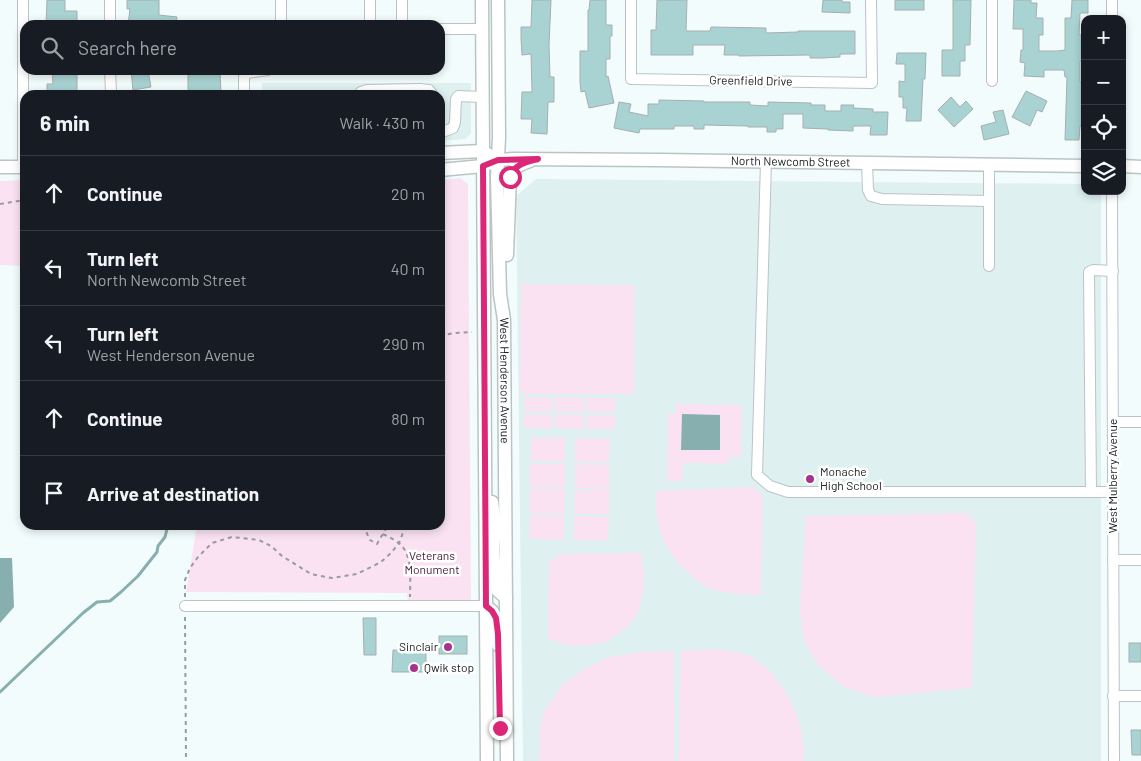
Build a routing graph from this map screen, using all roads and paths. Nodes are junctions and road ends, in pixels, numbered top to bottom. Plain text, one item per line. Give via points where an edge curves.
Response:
1 (23, 0) edge
2 (110, 0) edge
3 (281, 0) edge
4 (370, 0) edge
5 (402, 0) edge
6 (482, 0) edge
7 (498, 0) edge
8 (631, 0) edge
9 (872, 0) edge
10 (992, 0) edge
11 (1112, 0) edge
12 (1112, 15) edge
13 (23, 20) edge
14 (110, 20) edge
15 (281, 20) edge
16 (370, 20) edge
17 (402, 20) edge
18 (482, 29) junction
19 (445, 30) edge
20 (23, 75) edge
21 (110, 75) edge
22 (245, 75) edge
23 (992, 82) dead end
24 (24, 90) edge
25 (111, 90) edge
26 (244, 90) edge
27 (368, 90) edge
28 (428, 90) edge
29 (482, 97) junction
30 (445, 131) edge
31 (482, 151) junction
32 (445, 153) edge
33 (538, 159) junction
34 (498, 160) junction
35 (766, 161) junction
36 (866, 163) junction
37 (989, 164) junction
38 (483, 166) junction
39 (1081, 166) edge
40 (1126, 166) edge
41 (0, 167) edge
42 (20, 167) edge
43 (1141, 167) edge
44 (445, 170) edge
45 (1112, 195) edge
46 (20, 201) edge
47 (989, 201) junction
48 (0, 204) edge
49 (989, 266) dead end
50 (1113, 271) junction
51 (504, 320) junction
52 (484, 332) junction
53 (445, 335) edge
54 (1114, 422) junction
55 (1141, 422) edge
56 (485, 486) junction
57 (1091, 492) junction
58 (1113, 492) junction
59 (365, 530) edge
60 (385, 530) edge
61 (404, 530) edge
62 (383, 534) junction
63 (399, 543) junction
64 (1113, 560) junction
65 (1141, 560) edge
66 (506, 598) junction
67 (185, 606) junction
68 (409, 606) junction
69 (486, 606) junction
70 (1113, 696) junction
71 (1141, 696) edge
72 (506, 741) junction
73 (186, 761) edge
74 (487, 761) edge
75 (507, 761) edge
76 (1114, 761) edge

1 - 13 street
2 - 14 street
3 - 15 street
4 - 16 street
5 - 17 street
6 - 18 main road, West Henderson Avenue
7 - 34 main road, West Henderson Avenue
8 - 9 street, Greenfield Drive via 631,79 872,83
10 - 23 street
11 - 12 street
18 - 19 street
18 - 29 main road, West Henderson Avenue
20 - 24 street
21 - 25 street
22 - 26 street
27 - 28 street
29 - 30 street via 458,96 453,128
29 - 31 main road, West Henderson Avenue
31 - 32 main road
31 - 34 main road
31 - 38 main road, West Henderson Avenue
33 - 34 main road, North Newcomb Street
33 - 35 main road, North Newcomb Street
33 - 51 main road via 516,168 510,177
34 - 38 main road, North Newcomb Street
34 - 51 main road, West Henderson Avenue via 500,294
35 - 36 main road, North Newcomb Street
35 - 57 street via 757,475 770,486 788,492
36 - 37 main road, North Newcomb Street
36 - 47 street via 871,196 882,199
37 - 39 main road, North Newcomb Street
37 - 47 street
38 - 44 main road, North Newcomb Street
38 - 52 main road, West Henderson Avenue
40 - 43 main road
41 - 42 main road
45 - 50 street, West Mulberry Avenue
46 - 48 path
47 - 49 street
50 - 54 street, West Mulberry Avenue
50 - 57 street via 1089,272
51 - 66 main road, West Henderson Avenue
52 - 53 path
52 - 56 main road, West Henderson Avenue
54 - 55 street
54 - 58 street, West Mulberry Avenue
56 - 66 main road via 492,500 494,516 494,576 497,590
56 - 69 main road, West Henderson Avenue
57 - 58 street
58 - 64 street, West Mulberry Avenue
59 - 62 path via 370,540 377,544
60 - 62 path
61 - 63 path
62 - 63 path
63 - 67 path via 381,562 357,574 332,578 311,574 259,540 232,537 212,543 190,568
63 - 68 path via 408,556
64 - 65 street
64 - 70 street, West Mulberry Avenue
66 - 72 main road, West Henderson Avenue
67 - 68 street
67 - 73 path
68 - 69 street
69 - 72 main road via 496,618 499,719
69 - 74 main road, West Henderson Avenue
70 - 71 street
70 - 76 street, West Mulberry Avenue
72 - 75 main road, West Henderson Avenue

